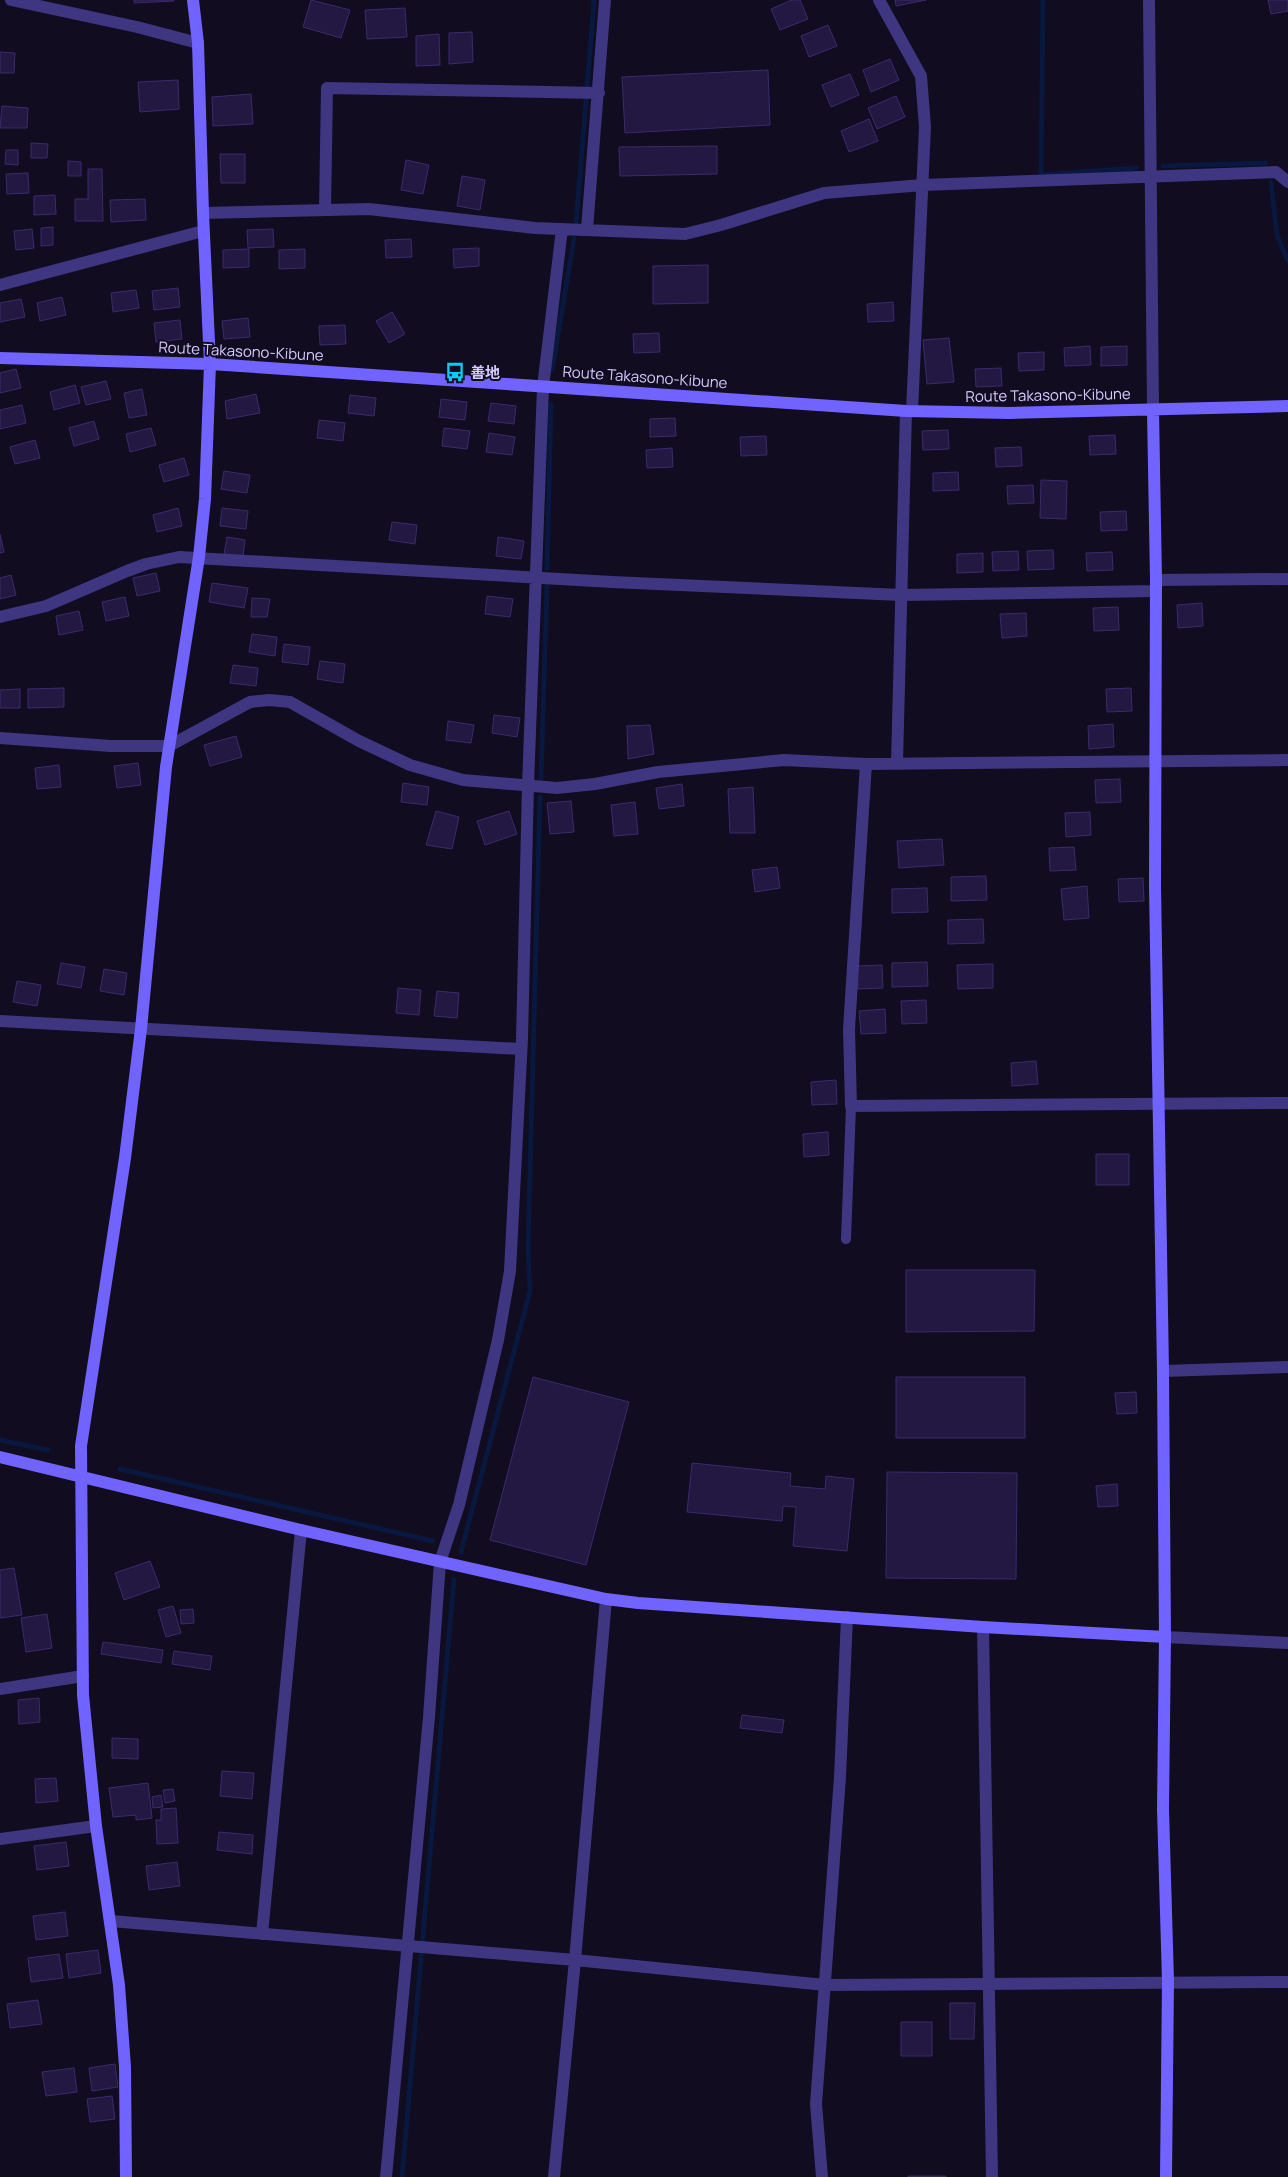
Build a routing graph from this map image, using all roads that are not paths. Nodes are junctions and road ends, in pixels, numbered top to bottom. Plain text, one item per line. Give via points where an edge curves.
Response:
1 (11, 0) edge
2 (193, 0) edge
3 (605, 0) edge
4 (879, 0) edge
5 (1149, 0) edge
6 (198, 43) junction
7 (591, 93) junction
8 (1152, 175) junction
9 (1288, 182) edge
10 (923, 185) junction
11 (325, 210) junction
12 (202, 213) junction
13 (562, 229) junction
14 (587, 229) junction
15 (203, 231) junction
16 (0, 285) edge
17 (0, 358) edge
18 (210, 364) junction
19 (543, 387) junction
20 (1288, 406) edge
21 (1152, 410) junction
22 (909, 411) junction
23 (199, 557) junction
24 (536, 576) junction
25 (1288, 579) edge
26 (1156, 585) junction
27 (901, 595) junction
28 (0, 617) edge
29 (0, 738) edge
30 (169, 746) junction
31 (1288, 760) edge
32 (1157, 762) junction
33 (897, 763) junction
34 (866, 764) junction
35 (528, 785) junction
36 (0, 1021) edge
37 (141, 1029) junction
38 (521, 1049) junction
39 (1288, 1103) edge
40 (1159, 1104) junction
41 (851, 1106) junction
42 (846, 1239) dead end
43 (1288, 1367) edge
44 (1164, 1372) junction
45 (0, 1457) edge
46 (80, 1475) junction
47 (300, 1530) junction
48 (440, 1562) junction
49 (606, 1599) junction
50 (847, 1617) junction
51 (983, 1627) junction
52 (1165, 1637) junction
53 (1288, 1643) edge
54 (83, 1676) junction
55 (0, 1689) edge
56 (96, 1826) junction
57 (0, 1839) edge
58 (111, 1921) junction
59 (262, 1934) junction
60 (408, 1946) junction
61 (575, 1960) junction
62 (1168, 1981) junction
63 (1288, 1982) edge
64 (988, 1984) junction
65 (826, 1985) junction
66 (126, 2177) edge
67 (386, 2177) edge
68 (554, 2177) edge
69 (822, 2177) edge
70 (992, 2177) edge
71 (1166, 2177) edge

1 - 6 street
2 - 6 street
3 - 7 street
4 - 10 street via 921,76 925,127
5 - 8 street
6 - 12 street
7 - 11 street via 327,88
7 - 14 street
8 - 9 street via 1276,172
8 - 10 street
8 - 21 street
10 - 14 street via 824,193 685,234
10 - 22 street
11 - 12 street
11 - 13 street via 369,209
12 - 15 street
13 - 14 street
13 - 19 street
15 - 16 street
15 - 18 street
17 - 18 street, Route Takasono-Kibune
18 - 19 street, Route Takasono-Kibune
18 - 23 street via 205,499
19 - 22 street, Route Takasono-Kibune
19 - 24 street
20 - 21 street, Route Takasono-Kibune
21 - 22 street, Route Takasono-Kibune
21 - 26 street
22 - 27 street
23 - 24 street
23 - 28 street via 179,557 146,564 46,606
23 - 30 street
24 - 27 street
24 - 35 street
25 - 26 street
26 - 27 street
26 - 32 street
27 - 33 street
29 - 30 street via 111,746
30 - 35 street via 250,702 290,702 410,765 464,780
30 - 37 street
31 - 32 street
32 - 33 street
32 - 40 street via 1155,886
33 - 34 street
34 - 35 street via 784,760 658,772 557,788
34 - 41 street via 849,1028
35 - 38 street
36 - 37 street
37 - 38 street
37 - 46 street via 125,1158 81,1446
38 - 48 street via 509,1279 459,1506
39 - 40 street
40 - 41 street
40 - 44 street
41 - 42 lane
43 - 44 street
44 - 52 street
45 - 46 street
46 - 47 street
46 - 54 street
47 - 48 street
47 - 59 street
48 - 49 street
48 - 60 street
49 - 50 street
49 - 61 street
50 - 51 street
50 - 65 street
51 - 52 street
51 - 64 street
52 - 53 street
52 - 62 street via 1163,1809
54 - 55 street
54 - 56 street
56 - 57 street
56 - 58 street
58 - 59 street
58 - 66 street via 125,2067
59 - 60 street
60 - 61 street
60 - 67 street
61 - 65 street
61 - 68 street
62 - 63 street
62 - 64 street
62 - 71 street
64 - 65 street
64 - 70 street
65 - 69 street via 816,2104

